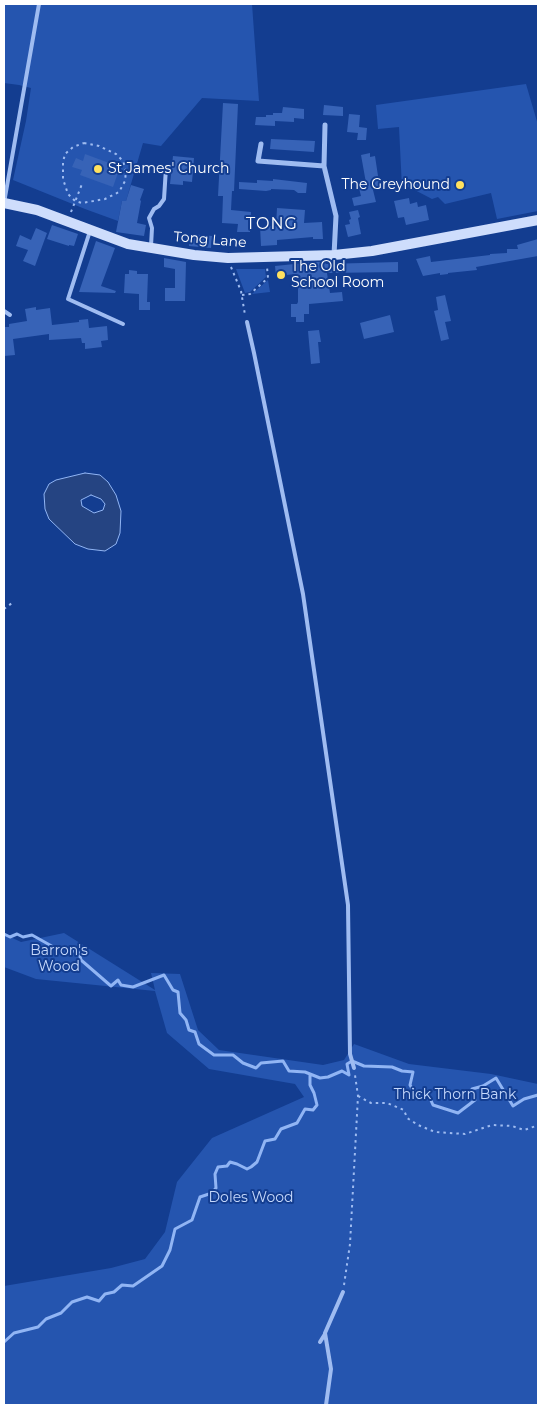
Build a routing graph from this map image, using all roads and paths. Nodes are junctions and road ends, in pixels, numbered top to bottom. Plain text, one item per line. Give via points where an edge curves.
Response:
1 (39, 4) edge
2 (325, 125) dead end
3 (261, 144) dead end
4 (324, 166) junction
5 (166, 168) dead end
6 (82, 184) dead end
7 (75, 201) junction
8 (4, 203) edge
9 (538, 220) edge
10 (68, 222) junction
11 (90, 231) junction
12 (151, 248) junction
13 (334, 254) junction
14 (266, 257) junction
15 (228, 258) junction
16 (242, 295) junction
17 (4, 311) edge
18 (10, 315) dead end
19 (246, 322) joint
20 (123, 324) dead end
21 (12, 603) dead end
22 (4, 609) edge
23 (354, 1068) joint
24 (358, 1096) junction
25 (538, 1127) edge
26 (343, 1292) joint
27 (326, 1333) junction
28 (320, 1342) dead end
29 (326, 1405) edge

1 - 8 lane
2 - 4 street
3 - 4 street via 258,161
4 - 13 street via 336,216
5 - 12 lane via 164,199 149,218
6 - 7 path
7 - 7 path via 68,194 63,162 73,147 84,143 99,146 123,161 125,180 119,192 105,199
7 - 10 path
8 - 10 street, Tong Lane via 37,210
9 - 13 street, Tong Lane via 381,250
10 - 11 street, Tong Lane
11 - 12 street, Tong Lane
11 - 20 lane via 68,299
12 - 15 street, Tong Lane
13 - 14 street, Tong Lane
14 - 15 street, Tong Lane
14 - 16 path via 268,278 250,294
15 - 16 path
16 - 19 path
17 - 18 lane
19 - 23 lane via 303,594 348,905 350,1054
21 - 22 path
23 - 24 path
24 - 25 path via 371,1103 387,1102 404,1110 407,1118 418,1125 435,1132 465,1134 492,1125 524,1130
24 - 26 path via 350,1244
26 - 27 lane
27 - 28 lane
27 - 29 lane via 331,1369

